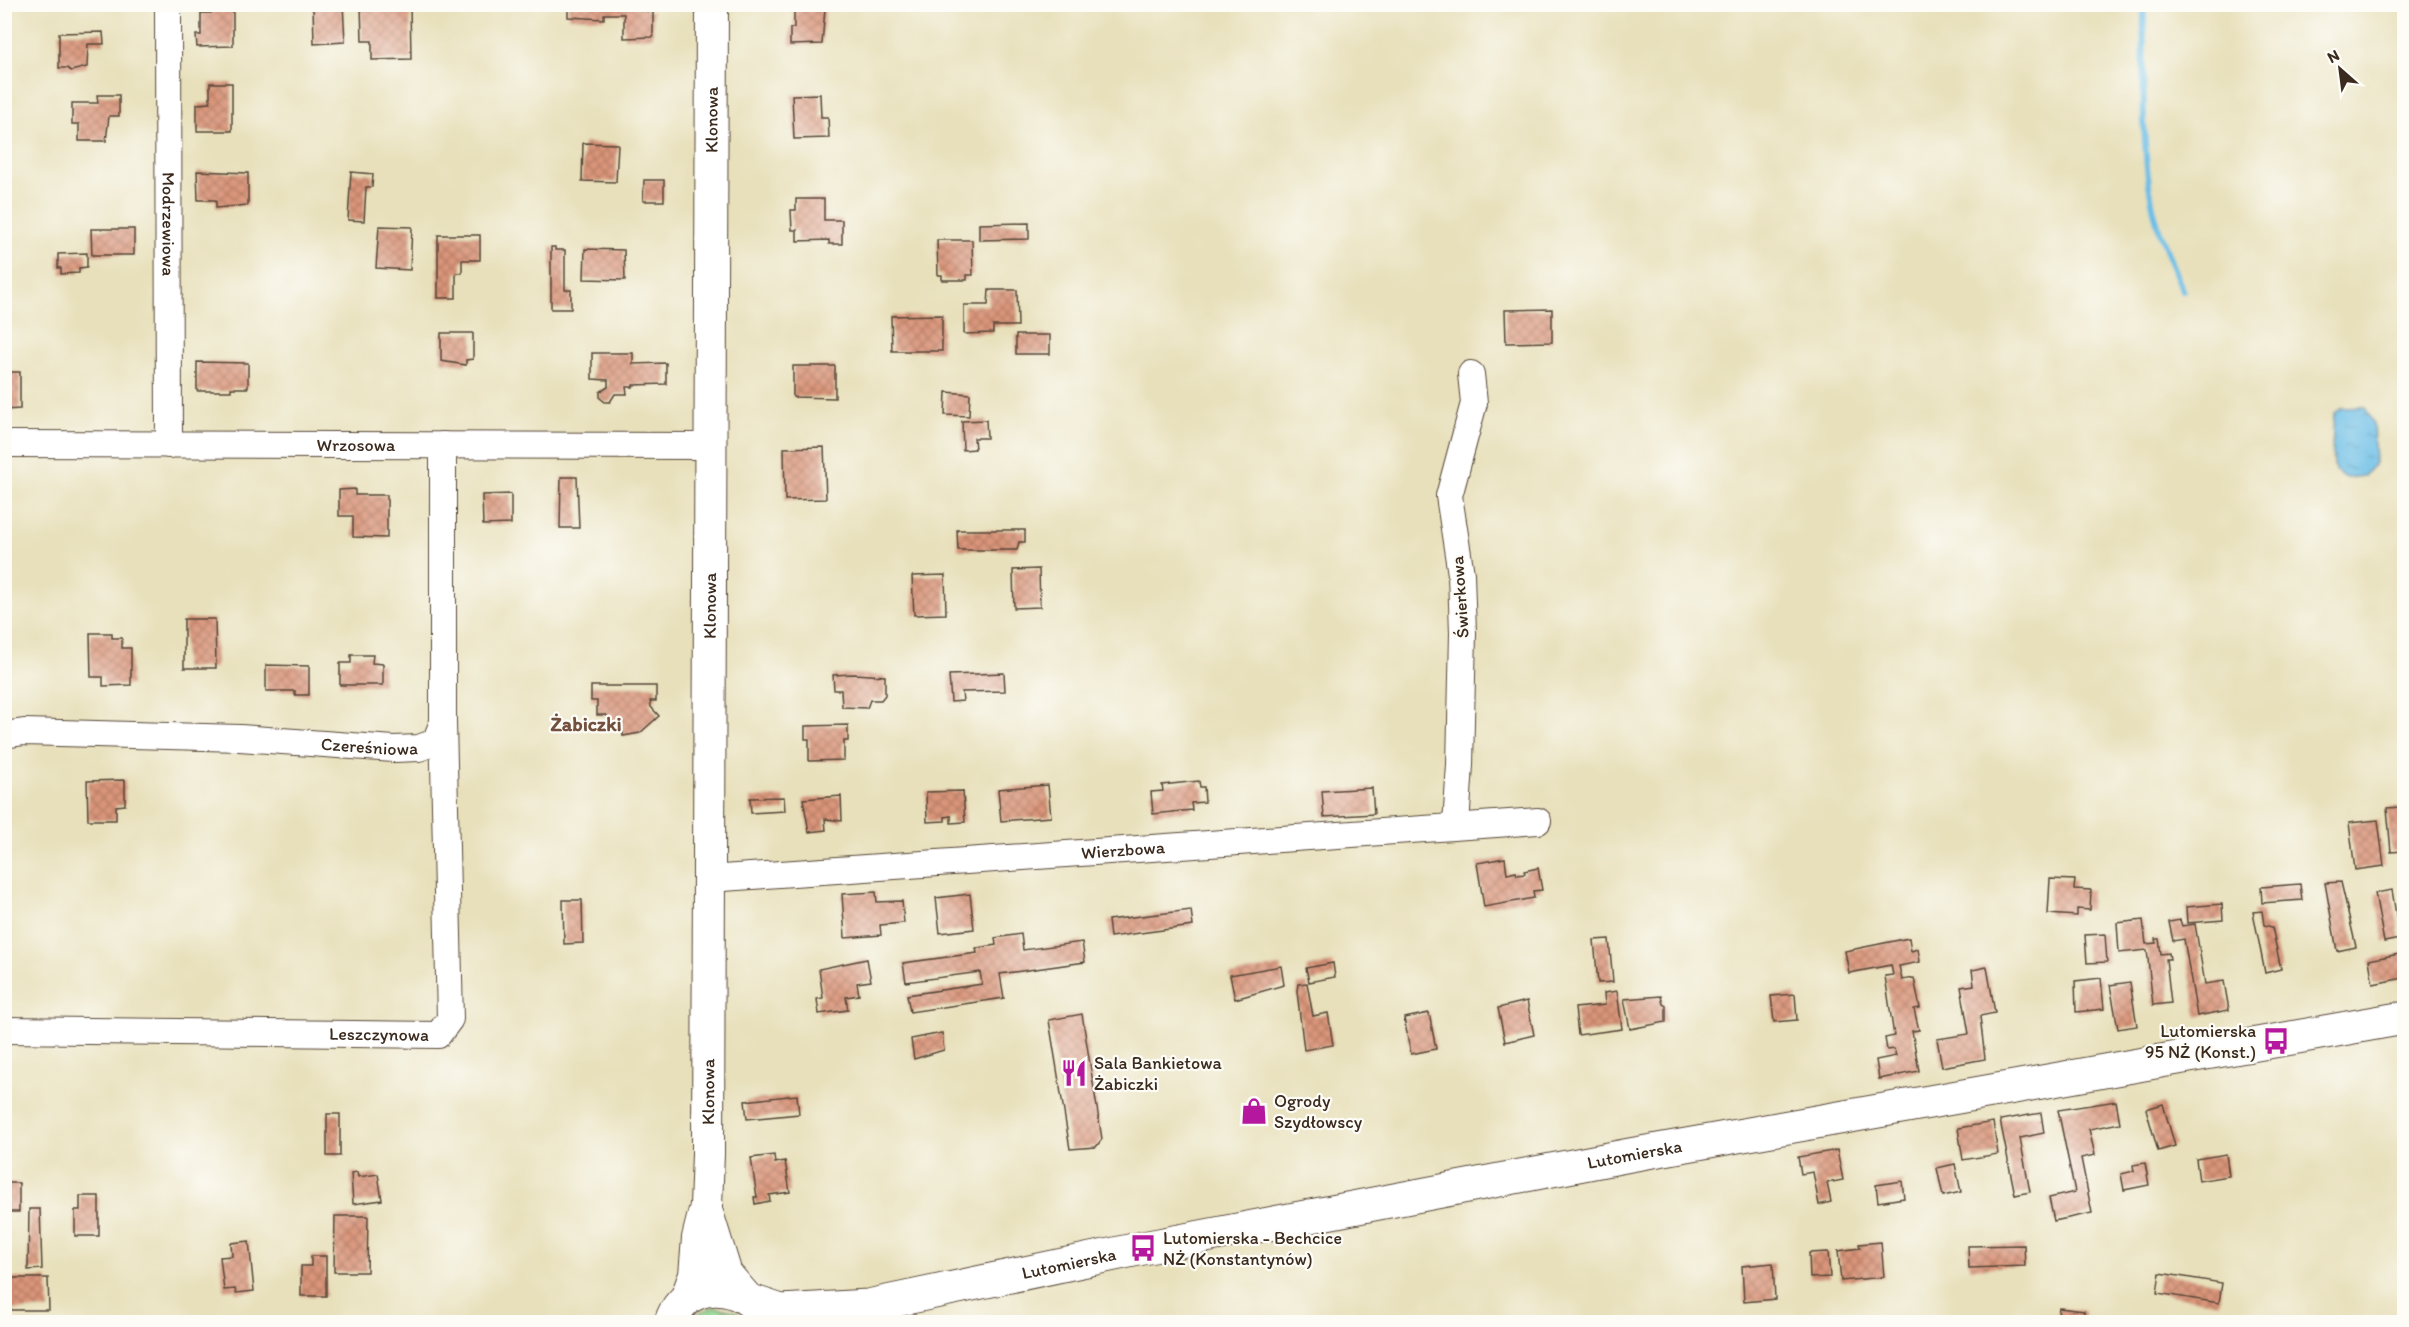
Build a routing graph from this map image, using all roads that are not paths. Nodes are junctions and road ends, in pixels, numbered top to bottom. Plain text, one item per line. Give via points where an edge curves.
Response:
1 (168, 4) edge
2 (711, 4) edge
3 (1471, 374) dead end
4 (4, 444) edge
5 (169, 445) junction
6 (443, 445) junction
7 (710, 446) junction
8 (443, 722) junction
9 (4, 735) edge
10 (1538, 821) dead end
11 (1456, 825) junction
12 (708, 879) junction
13 (2404, 1018) edge
14 (4, 1030) edge
15 (706, 1206) junction
16 (868, 1306) junction
17 (755, 1307) edge
18 (674, 1316) edge
19 (828, 1323) edge

1 - 5 street, Modrzewiowa
2 - 7 street, Klonowa
3 - 11 street, Świerkowa via 1474,403 1449,496 1461,574 1463,633
4 - 5 street, Wrzosowa
5 - 6 street, Wrzosowa
6 - 7 street, Wrzosowa
6 - 8 street
7 - 12 street, Klonowa
8 - 9 street, Czereśniowa via 435,742 419,748 394,749 240,738 24,732
8 - 14 street, Leszczynowa via 450,1019 438,1035
10 - 11 street, Wierzbowa
11 - 12 street, Wierzbowa
12 - 15 street, Klonowa
13 - 16 main road, Lutomierska via 1641,1153 1143,1248
15 - 17 street, Klonowa via 726,1274
15 - 18 street, Klonowa via 695,1275
16 - 17 main road, Lutomierska via 781,1311
16 - 19 main road, Lutomierska
17 - 18 main road, Lutomierska via 721,1288 708,1289

